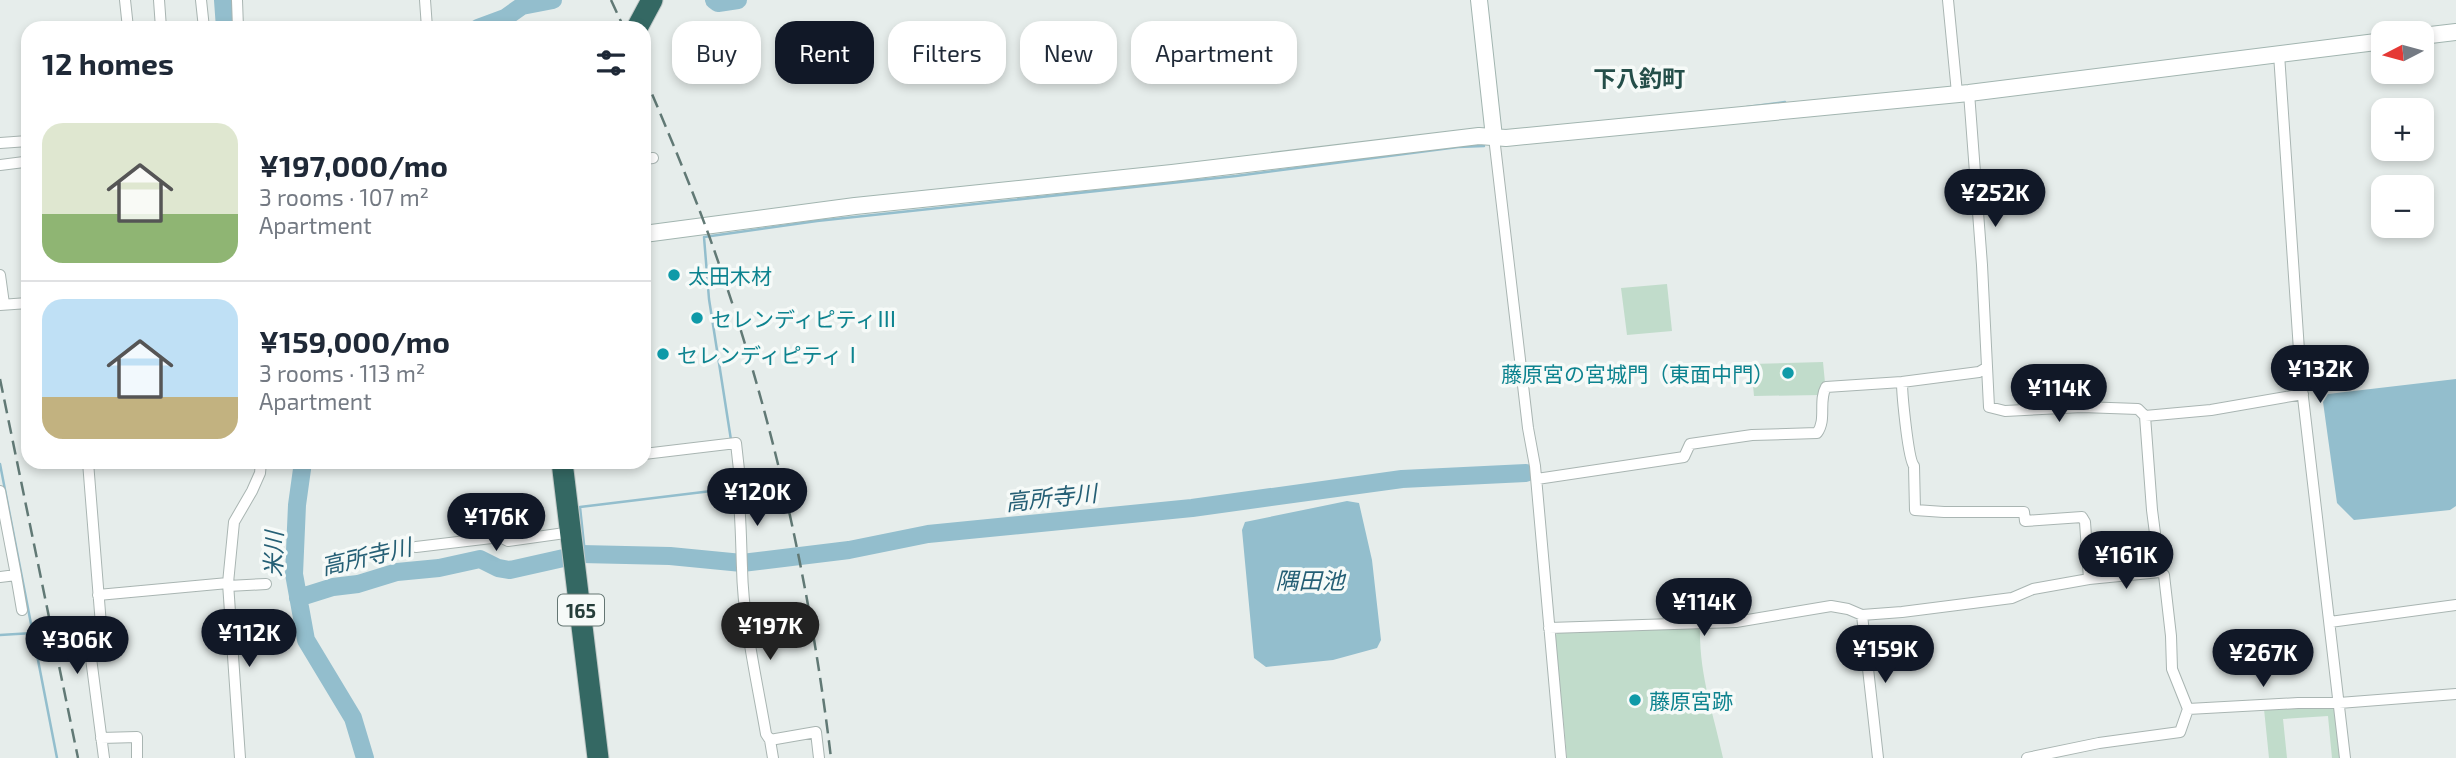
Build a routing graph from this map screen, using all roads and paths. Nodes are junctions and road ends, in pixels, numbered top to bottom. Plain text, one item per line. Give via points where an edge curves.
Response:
1 (125, 0) edge
2 (159, 0) edge
3 (201, 0) edge
4 (237, 0) edge
5 (425, 0) edge
6 (652, 0) edge
7 (1479, 0) edge
8 (1948, 0) edge
9 (127, 21) edge
10 (161, 21) edge
11 (203, 21) edge
12 (238, 21) edge
13 (426, 21) edge
14 (641, 21) edge
15 (2456, 32) edge
16 (2434, 35) edge
17 (2371, 43) edge
18 (2279, 54) junction
19 (1963, 93) junction
20 (1494, 137) junction
21 (21, 142) edge
22 (0, 144) edge
23 (21, 162) edge
24 (0, 165) edge
25 (651, 233) edge
26 (0, 275) edge
27 (21, 303) edge
28 (2, 304) edge
29 (1986, 368) junction
30 (1902, 382) junction
31 (2303, 394) junction
32 (2145, 416) junction
33 (651, 453) edge
34 (89, 469) edge
35 (260, 469) edge
36 (563, 469) edge
37 (1537, 479) junction
38 (0, 491) edge
39 (4, 531) edge
40 (572, 533) junction
41 (416, 547) dead end
42 (2161, 572) junction
43 (16, 575) junction
44 (0, 577) edge
45 (2089, 579) junction
46 (266, 584) dead end
47 (228, 585) junction
48 (98, 595) junction
49 (2456, 605) edge
50 (22, 610) dead end
51 (1862, 615) junction
52 (2330, 622) junction
53 (1549, 628) junction
54 (2456, 694) edge
55 (2339, 703) junction
56 (2188, 709) junction
57 (101, 738) junction
58 (770, 740) junction
59 (104, 758) edge
60 (137, 758) edge
61 (240, 758) edge
62 (598, 758) edge
63 (773, 758) edge
64 (819, 758) edge
65 (1561, 758) edge
66 (1878, 758) edge
67 (2027, 758) edge
68 (2345, 758) edge

1 - 9 street
2 - 10 street
3 - 11 street
4 - 12 street
5 - 13 street
6 - 14 highway
7 - 20 street
8 - 19 street
15 - 16 street
17 - 18 street
18 - 19 street
18 - 31 street
19 - 20 street
19 - 29 street via 1982,265
20 - 25 street via 855,206
20 - 37 street
21 - 22 street
23 - 24 street
26 - 28 street
27 - 28 street
29 - 30 street
29 - 32 street via 1989,407 2005,411 2138,409
30 - 37 street via 1826,387 1822,427 1817,433 1690,443 1684,457
30 - 45 street via 1915,510 2024,512 2025,521 2082,517
31 - 32 street via 2211,411
31 - 52 street
32 - 42 street
33 - 58 street via 736,443 752,653
34 - 48 street
35 - 47 street via 253,491 233,522
36 - 40 highway, 165
37 - 53 street
38 - 39 street
39 - 43 street
40 - 41 street
40 - 62 highway, 165
42 - 45 street
42 - 56 street via 2168,601 2172,669
43 - 44 street
43 - 50 street
45 - 51 street via 2033,589 2012,598
46 - 47 street
47 - 48 street
47 - 61 street
48 - 57 street via 101,625 88,635
49 - 52 street
51 - 53 street via 1830,606 1736,622
51 - 66 street
52 - 55 street
53 - 65 street
54 - 55 street
55 - 56 street
55 - 68 street
56 - 67 street via 2180,732
57 - 59 street
57 - 60 street via 137,737
58 - 63 street
58 - 64 street via 817,732

